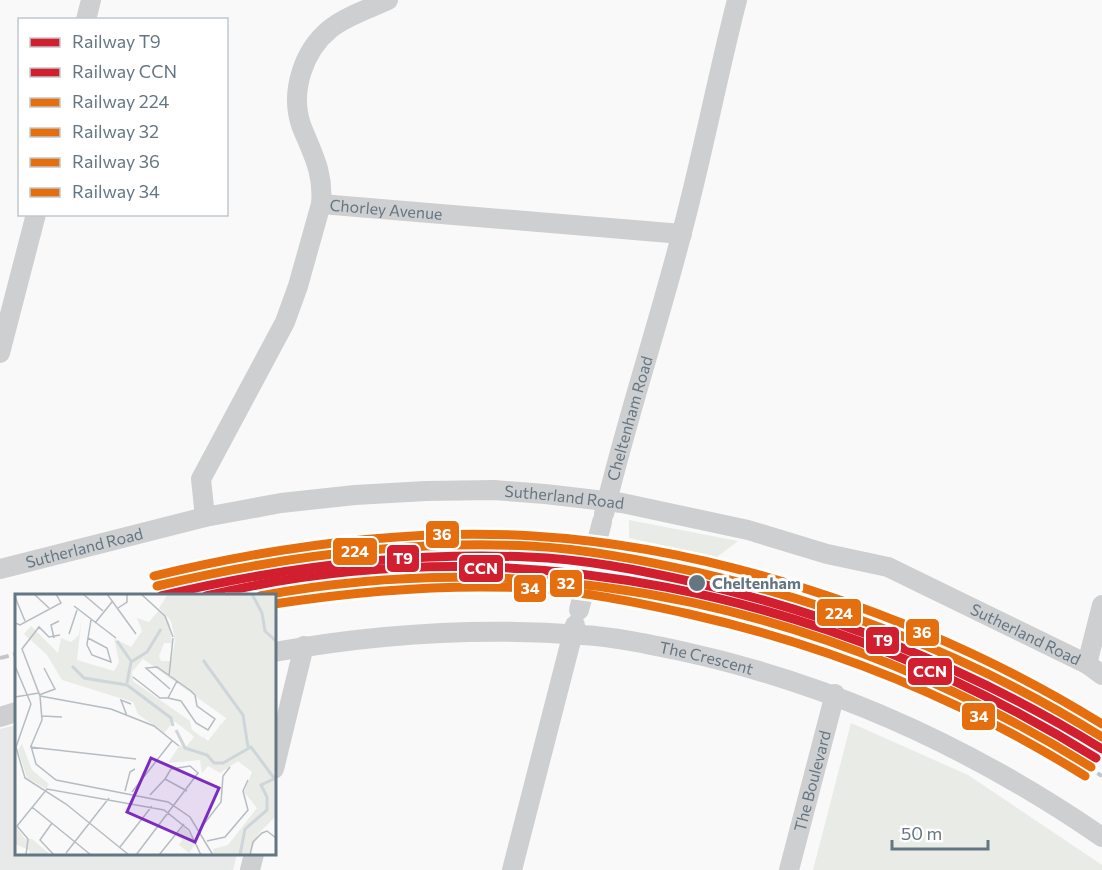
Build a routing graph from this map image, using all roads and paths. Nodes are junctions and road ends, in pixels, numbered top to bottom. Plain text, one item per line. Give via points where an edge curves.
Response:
1 (91, 0) edge
2 (388, 0) edge
3 (737, 0) edge
4 (86, 18) edge
5 (321, 204) junction
6 (35, 216) edge
7 (682, 234) junction
8 (0, 353) edge
9 (607, 502) junction
10 (205, 517) junction
11 (0, 569) edge
12 (1102, 605) edge
13 (572, 634) junction
14 (304, 646) junction
15 (276, 652) edge
16 (1094, 669) edge
17 (835, 694) junction
18 (15, 712) edge
19 (0, 717) edge
20 (276, 761) edge
21 (1102, 837) edge
22 (254, 855) edge
23 (250, 870) edge
24 (512, 870) edge
25 (789, 870) edge

1 - 4 street
2 - 5 street via 331,28 320,39 299,80 297,108 321,175
3 - 7 street, Cheltenham Road
5 - 7 street, Chorley Avenue
5 - 10 street, Chorley Avenue via 285,322 201,478
6 - 8 street
7 - 9 street, Cheltenham Road
9 - 10 street, Sutherland Road via 494,490 426,491 280,503
9 - 13 street, Cheltenham Road, bridge
9 - 16 street, Sutherland Road via 748,530 826,554 888,567
10 - 11 street, Sutherland Road
12 - 16 street
13 - 14 street, The Crescent via 443,633
13 - 17 street, The Crescent via 636,642 722,660
13 - 24 street, Cheltenham Road
14 - 15 street, The Crescent
14 - 20 street
17 - 21 street, The Crescent via 1020,783
17 - 25 street, The Boulevard
18 - 19 street
22 - 23 street

